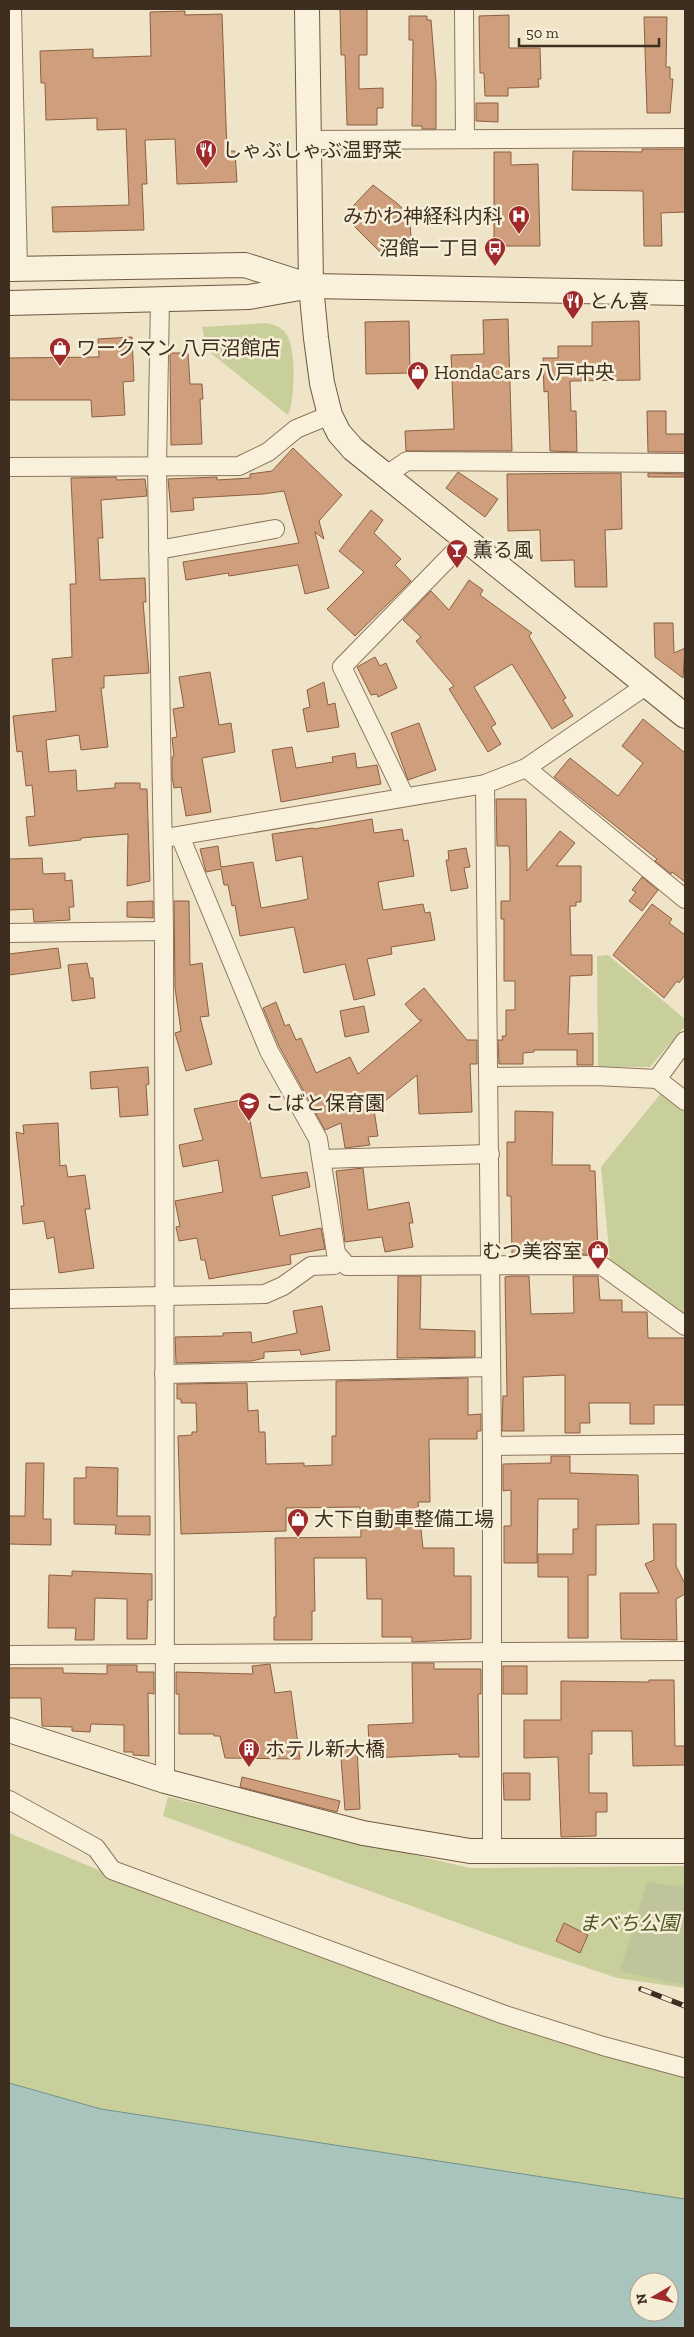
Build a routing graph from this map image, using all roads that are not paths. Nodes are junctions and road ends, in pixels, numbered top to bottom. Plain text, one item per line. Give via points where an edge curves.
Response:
1 (12, 9) edge
2 (307, 9) edge
3 (464, 9) edge
4 (685, 138) edge
5 (465, 139) junction
6 (308, 140) junction
7 (14, 269) edge
8 (311, 286) junction
9 (685, 293) edge
10 (160, 300) junction
11 (9, 303) edge
12 (330, 415) junction
13 (685, 463) edge
14 (157, 466) junction
15 (9, 467) edge
16 (386, 476) junction
17 (275, 530) dead end
18 (465, 541) junction
19 (158, 550) junction
20 (647, 685) junction
21 (685, 716) edge
22 (526, 768) junction
23 (484, 784) junction
24 (405, 797) junction
25 (180, 836) junction
26 (162, 838) junction
27 (685, 899) edge
28 (164, 931) junction
29 (9, 933) edge
30 (685, 1041) edge
31 (490, 1077) junction
32 (657, 1079) junction
33 (685, 1101) edge
34 (490, 1154) junction
35 (322, 1159) junction
36 (342, 1260) junction
37 (490, 1266) junction
38 (164, 1297) junction
39 (9, 1299) edge
40 (685, 1326) edge
41 (491, 1367) junction
42 (164, 1374) junction
43 (685, 1444) edge
44 (492, 1446) junction
45 (492, 1651) junction
46 (685, 1651) edge
47 (166, 1654) junction
48 (9, 1655) edge
49 (9, 1730) edge
50 (165, 1781) junction
51 (9, 1800) edge
52 (685, 1851) edge
53 (492, 1852) junction
54 (685, 2068) edge

1 - 7 street
2 - 6 street
3 - 5 street
4 - 5 street
5 - 6 street
6 - 8 street
7 - 8 street via 245,264
8 - 9 street
8 - 10 street via 249,297
8 - 12 street via 322,383
10 - 11 street
10 - 14 street
12 - 14 street via 296,429 268,452 239,466
12 - 16 street via 339,433 353,449
13 - 16 street via 407,461
14 - 15 street
14 - 19 street
16 - 18 street
17 - 19 street
18 - 20 street
18 - 24 street via 342,667
19 - 26 street
20 - 21 street
20 - 22 street
22 - 23 street
22 - 27 street
23 - 24 street
23 - 31 street
24 - 25 street
25 - 26 street
25 - 35 street via 269,1051 318,1139
26 - 28 street
28 - 29 street
28 - 38 street
30 - 32 street
31 - 32 street
31 - 34 street
32 - 33 street
34 - 35 street
34 - 37 street
35 - 36 street via 336,1253
36 - 37 street via 346,1266
36 - 38 street via 334,1265 310,1266 283,1286 265,1294
37 - 40 street via 601,1265
37 - 41 street
38 - 39 street
38 - 42 street
41 - 42 street
41 - 44 street
42 - 47 street
43 - 44 street
44 - 45 street
45 - 46 street
45 - 47 street
45 - 53 street
47 - 48 street
47 - 50 street
49 - 50 street
50 - 53 street via 363,1833
51 - 54 street via 96,1848 112,1870 505,2015
52 - 53 street

